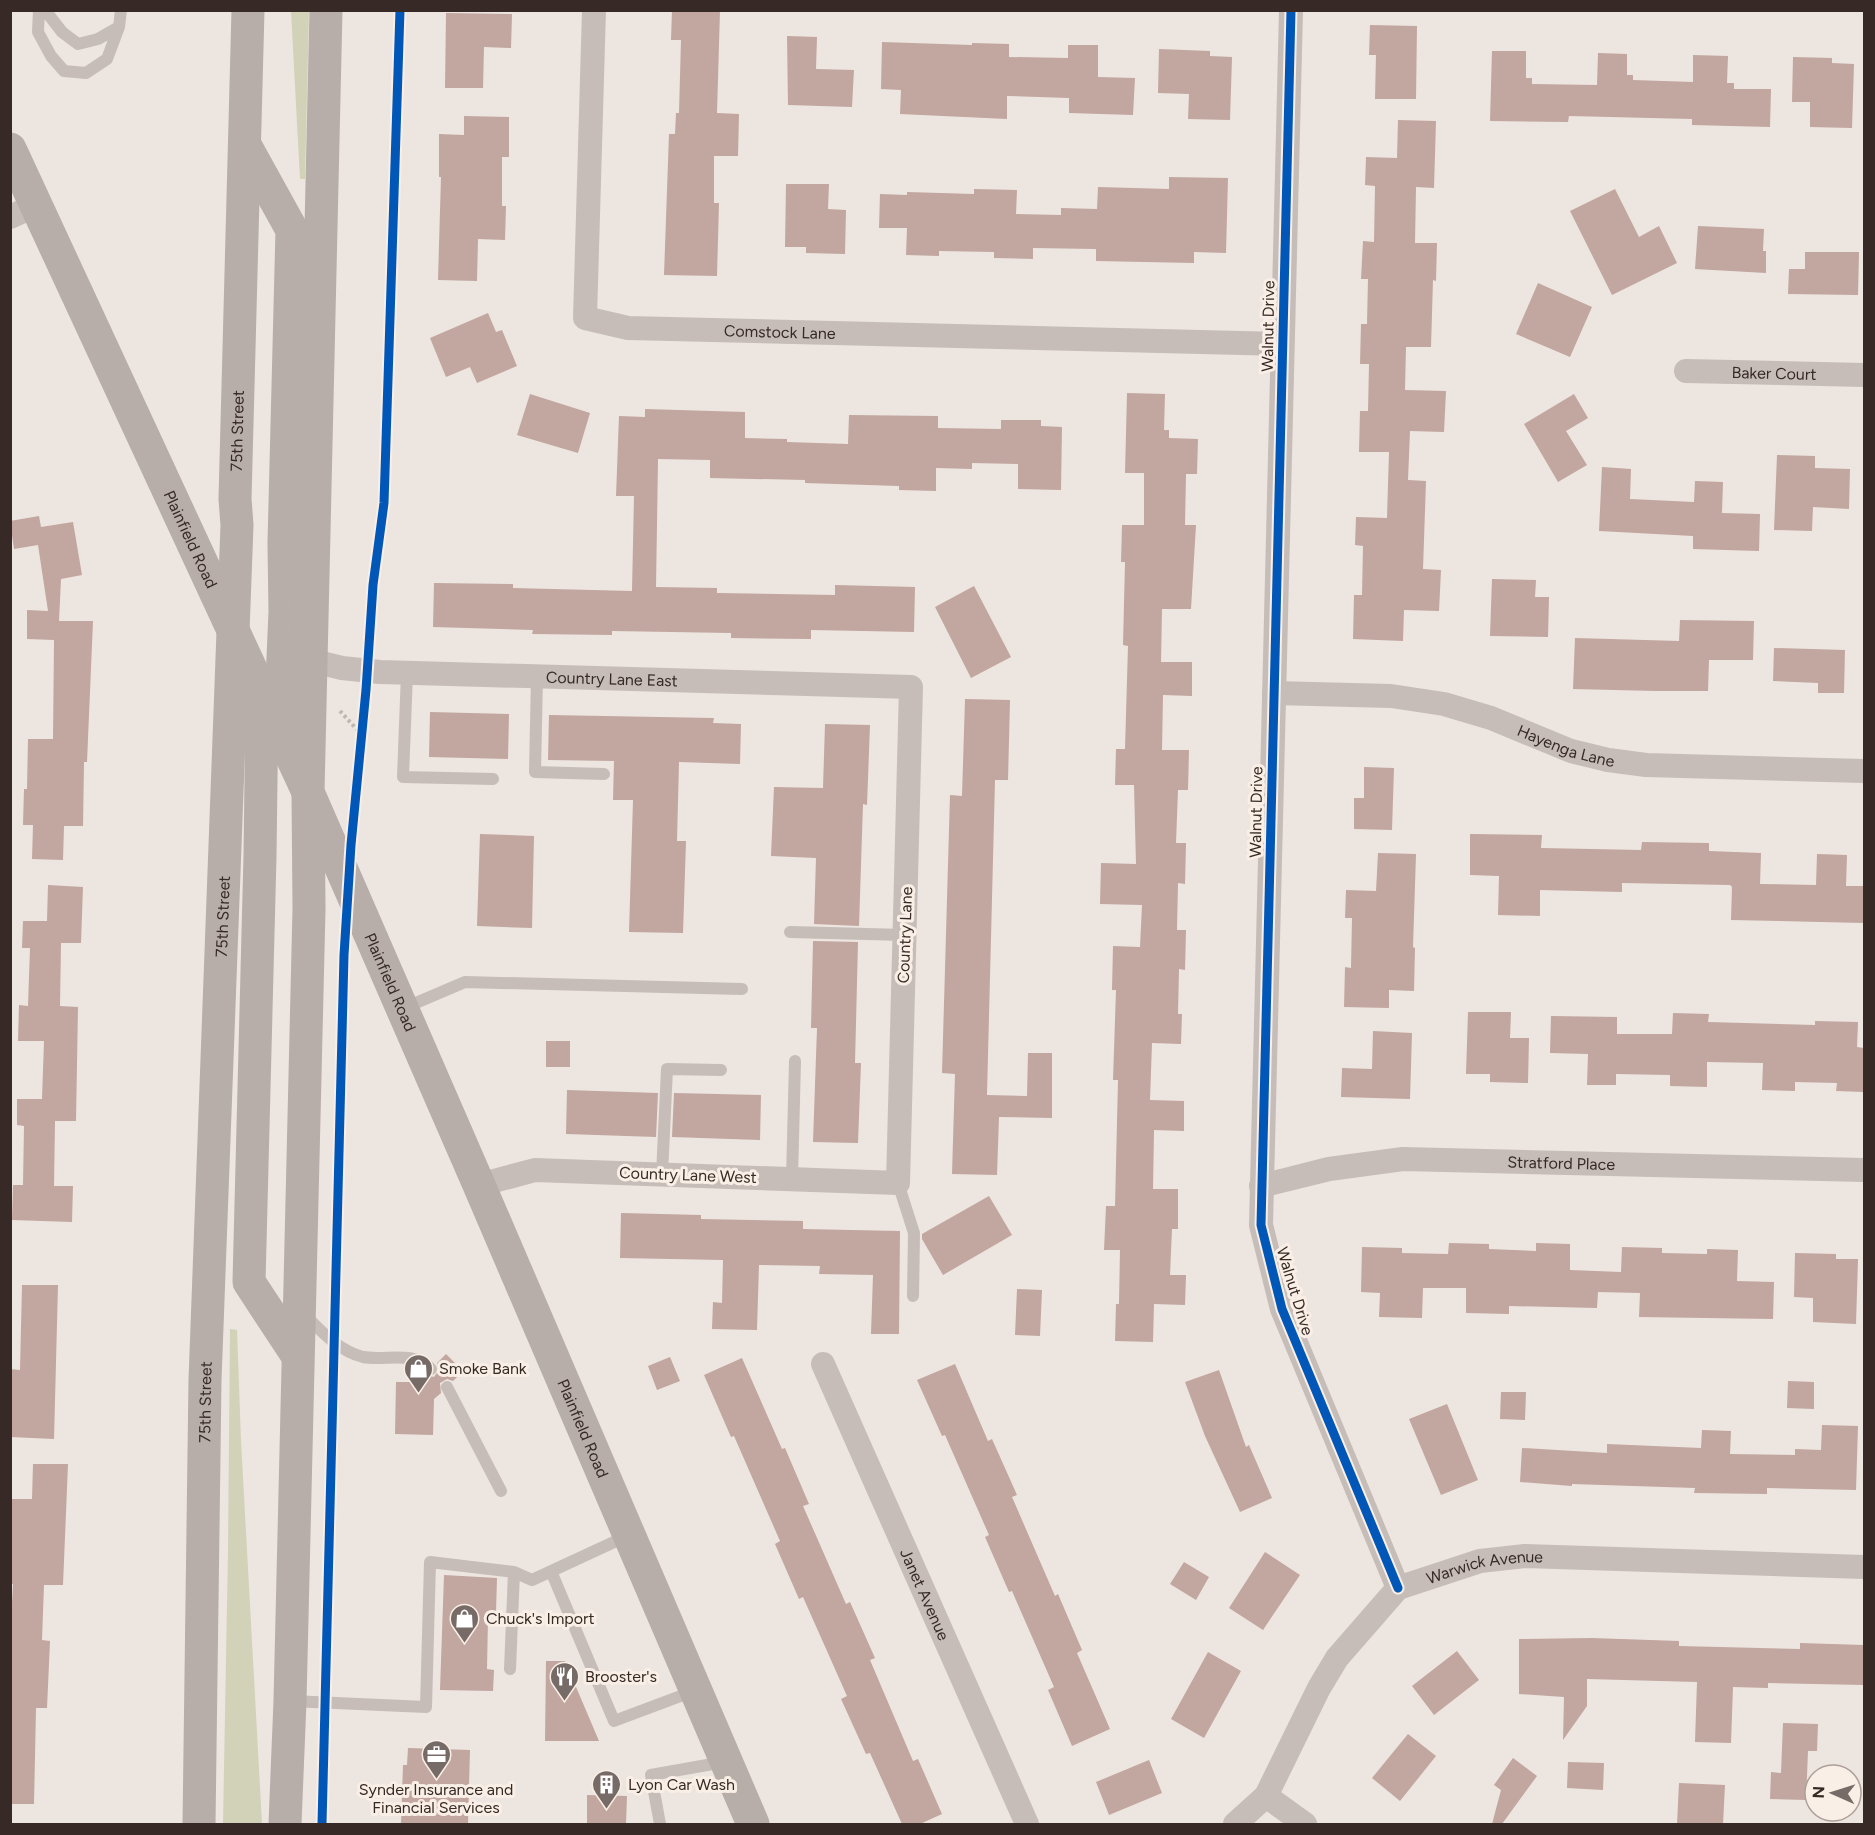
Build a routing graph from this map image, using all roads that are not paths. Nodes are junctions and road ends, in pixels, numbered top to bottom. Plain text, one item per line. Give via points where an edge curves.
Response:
1 (39, 10) edge
2 (45, 10) edge
3 (121, 10) edge
4 (248, 10) edge
5 (326, 10) edge
6 (594, 10) edge
7 (1291, 10) edge
8 (119, 27) junction
9 (244, 145) junction
10 (10, 149) edge
11 (23, 211) edge
12 (1282, 344) junction
13 (1686, 371) dead end
14 (1864, 375) edge
15 (232, 625) junction
16 (312, 661) junction
17 (407, 673) junction
18 (537, 677) junction
19 (911, 687) joint
20 (1274, 693) junction
21 (262, 694) junction
22 (279, 731) junction
23 (1864, 771) edge
24 (604, 774) dead end
25 (493, 779) dead end
26 (308, 792) junction
27 (790, 932) dead end
28 (905, 935) junction
29 (742, 989) dead end
30 (403, 1008) junction
31 (795, 1060) dead end
32 (721, 1070) dead end
33 (1864, 1170) edge
34 (662, 1174) junction
35 (792, 1179) junction
36 (898, 1183) junction
37 (479, 1185) junction
38 (1261, 1186) junction
39 (913, 1296) dead end
40 (298, 1309) junction
41 (297, 1355) junction
42 (823, 1364) dead end
43 (431, 1369) dead end
44 (447, 1387) dead end
45 (501, 1491) dead end
46 (629, 1535) junction
47 (1864, 1567) edge
48 (551, 1571) junction
49 (514, 1572) junction
50 (1398, 1588) junction
51 (510, 1669) dead end
52 (696, 1690) junction
53 (290, 1701) junction
54 (726, 1761) junction
55 (1266, 1796) junction
56 (199, 1824) edge
57 (285, 1824) edge
58 (660, 1824) edge
59 (753, 1824) edge
60 (1027, 1824) edge
61 (1234, 1824) edge
62 (1305, 1824) edge

1 - 8 lane via 38,32 64,71 86,74 107,59
2 - 8 lane via 62,32 78,44 98,39
3 - 8 lane
4 - 9 main road, 75th Street
5 - 16 main road
6 - 12 street, Comstock Lane via 585,318 628,328
7 - 12 street, Walnut Drive
9 - 15 main road, 75th Street
9 - 22 main road via 292,230
10 - 11 main road, Plainfield Road
11 - 15 main road, Plainfield Road
12 - 20 street, Walnut Drive
13 - 14 street, Baker Court
15 - 21 main road, Plainfield Road
15 - 56 main road, 75th Street via 205,1380
16 - 17 street, Country Lane East via 368,672
16 - 26 main road
17 - 18 street, Country Lane East
17 - 25 lane via 403,777
18 - 19 street, Country Lane East
18 - 24 lane via 535,772
19 - 28 street, Country Lane
20 - 23 street, Hayenga Lane via 1391,696 1444,704 1491,718 1571,751 1608,760 1646,765
20 - 38 street, Walnut Drive
21 - 22 main road, Plainfield Road
21 - 41 main road via 249,1282
22 - 26 main road, Plainfield Road
26 - 30 main road, Plainfield Road
26 - 40 main road via 309,909
27 - 28 lane
28 - 36 street, Country Lane
29 - 30 lane via 465,982
30 - 37 main road, Plainfield Road
31 - 35 lane
32 - 34 lane via 667,1069
33 - 38 street, Stratford Place via 1413,1159 1338,1167
34 - 35 street, Country Lane West
34 - 37 street, Country Lane West via 535,1170
35 - 36 street, Country Lane West
36 - 39 lane via 914,1233
37 - 46 main road, Plainfield Road
38 - 50 street, Walnut Drive via 1261,1225 1282,1309
40 - 41 main road
40 - 43 lane via 334,1344 351,1352 363,1357 415,1358
41 - 53 main road
42 - 60 street, Janet Avenue
44 - 45 lane
46 - 48 lane
46 - 52 main road, Plainfield Road
47 - 50 street, Warwick Avenue via 1525,1556 1480,1561
48 - 49 lane via 532,1580
48 - 52 lane via 614,1721
49 - 51 lane
49 - 53 lane via 430,1562 426,1707
50 - 55 street via 1337,1658
52 - 54 main road, Plainfield Road
53 - 57 main road
54 - 58 lane via 651,1775
54 - 59 main road, Plainfield Road
55 - 61 street
55 - 62 street

